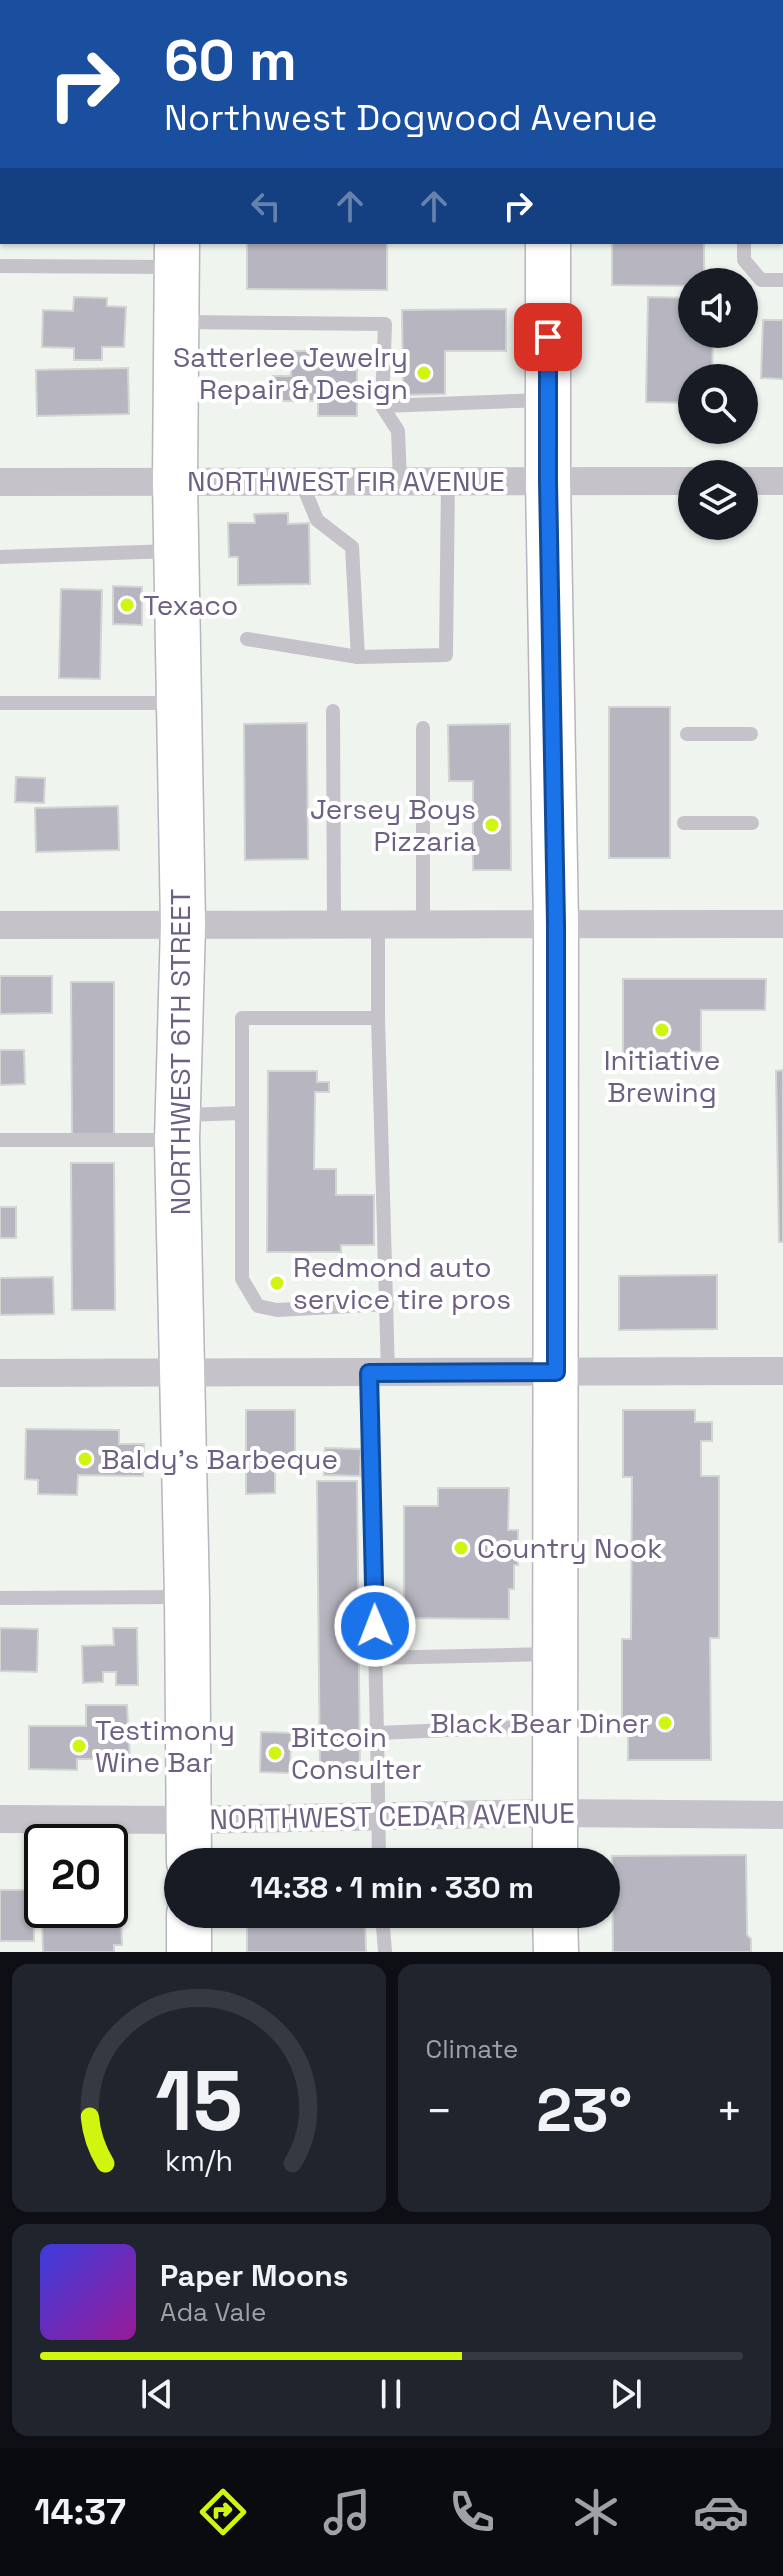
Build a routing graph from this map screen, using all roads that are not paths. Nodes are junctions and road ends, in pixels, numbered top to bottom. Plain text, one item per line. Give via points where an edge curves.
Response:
1 (548, 244) edge
2 (744, 244) edge
3 (177, 254) edge
4 (0, 266) edge
5 (783, 280) edge
6 (177, 322) junction
7 (548, 400) junction
8 (382, 406) junction
9 (301, 481) junction
10 (400, 481) junction
11 (448, 481) junction
12 (548, 481) junction
13 (678, 481) edge
14 (758, 481) edge
15 (783, 481) edge
16 (0, 482) edge
17 (175, 482) junction
18 (176, 551) junction
19 (0, 557) edge
20 (247, 639) dead end
21 (358, 657) junction
22 (0, 703) edge
23 (179, 703) junction
24 (333, 711) dead end
25 (423, 728) dead end
26 (687, 734) dead end
27 (751, 734) dead end
28 (684, 823) dead end
29 (752, 823) dead end
30 (378, 924) junction
31 (423, 924) junction
32 (556, 924) junction
33 (783, 924) edge
34 (0, 925) edge
35 (183, 925) junction
36 (334, 925) junction
37 (378, 1018) junction
38 (242, 1113) junction
39 (177, 1127) junction
40 (0, 1140) edge
41 (387, 1304) junction
42 (783, 1371) edge
43 (556, 1372) junction
44 (0, 1373) edge
45 (183, 1373) junction
46 (379, 1373) junction
47 (187, 1597) junction
48 (0, 1598) edge
49 (555, 1654) junction
50 (375, 1658) junction
51 (554, 1726) junction
52 (377, 1733) junction
53 (554, 1813) junction
54 (783, 1815) edge
55 (377, 1816) junction
56 (0, 1819) edge
57 (189, 1841) edge
58 (378, 1848) edge
59 (555, 1848) edge
60 (189, 1928) edge
61 (383, 1928) edge
62 (555, 1928) edge
63 (189, 1952) edge
64 (385, 1952) edge
65 (556, 1952) edge

1 - 7 main road
2 - 5 lane via 744,260 761,280
3 - 4 lane
3 - 6 main road, NORTHWEST 6TH STREET
6 - 8 lane via 385,324
6 - 17 main road, NORTHWEST 6TH STREET
7 - 8 lane
7 - 12 main road
8 - 10 lane via 398,431
9 - 10 street, NORTHWEST FIR AVENUE
9 - 17 street, NORTHWEST FIR AVENUE
9 - 21 lane via 317,520 352,547
10 - 11 street, NORTHWEST FIR AVENUE
11 - 12 street, NORTHWEST FIR AVENUE
11 - 21 lane via 446,655
12 - 13 street, NORTHWEST FIR AVENUE
12 - 32 main road
14 - 15 street
16 - 17 street, NORTHWEST FIR AVENUE
17 - 18 main road, NORTHWEST 6TH STREET
18 - 19 lane
18 - 23 main road, NORTHWEST 6TH STREET
20 - 21 lane
22 - 23 lane
23 - 35 main road, NORTHWEST 6TH STREET
24 - 36 lane
25 - 31 lane
26 - 27 lane
28 - 29 lane
30 - 31 street
30 - 36 street
30 - 37 lane
31 - 32 street
32 - 33 street
32 - 43 main road
34 - 35 street
35 - 36 street
35 - 39 main road, NORTHWEST 6TH STREET
37 - 38 lane via 242,1018
37 - 41 lane
38 - 39 lane
38 - 41 lane via 242,1279 258,1306 277,1310
39 - 40 lane
39 - 45 main road, NORTHWEST 6TH STREET
41 - 46 lane
42 - 43 street
43 - 46 street
43 - 49 main road
44 - 45 street
45 - 46 street
45 - 47 main road, NORTHWEST 6TH STREET
46 - 50 lane
47 - 48 lane
47 - 57 main road, NORTHWEST 6TH STREET
49 - 50 lane
49 - 51 main road
50 - 52 lane
51 - 52 lane
51 - 53 main road
52 - 55 lane
53 - 54 street, NORTHWEST CEDAR AVENUE
53 - 55 street, NORTHWEST CEDAR AVENUE
53 - 59 main road
55 - 57 street, NORTHWEST CEDAR AVENUE
55 - 58 lane
56 - 57 street, NORTHWEST CEDAR AVENUE
60 - 63 main road
61 - 64 lane
62 - 65 main road

